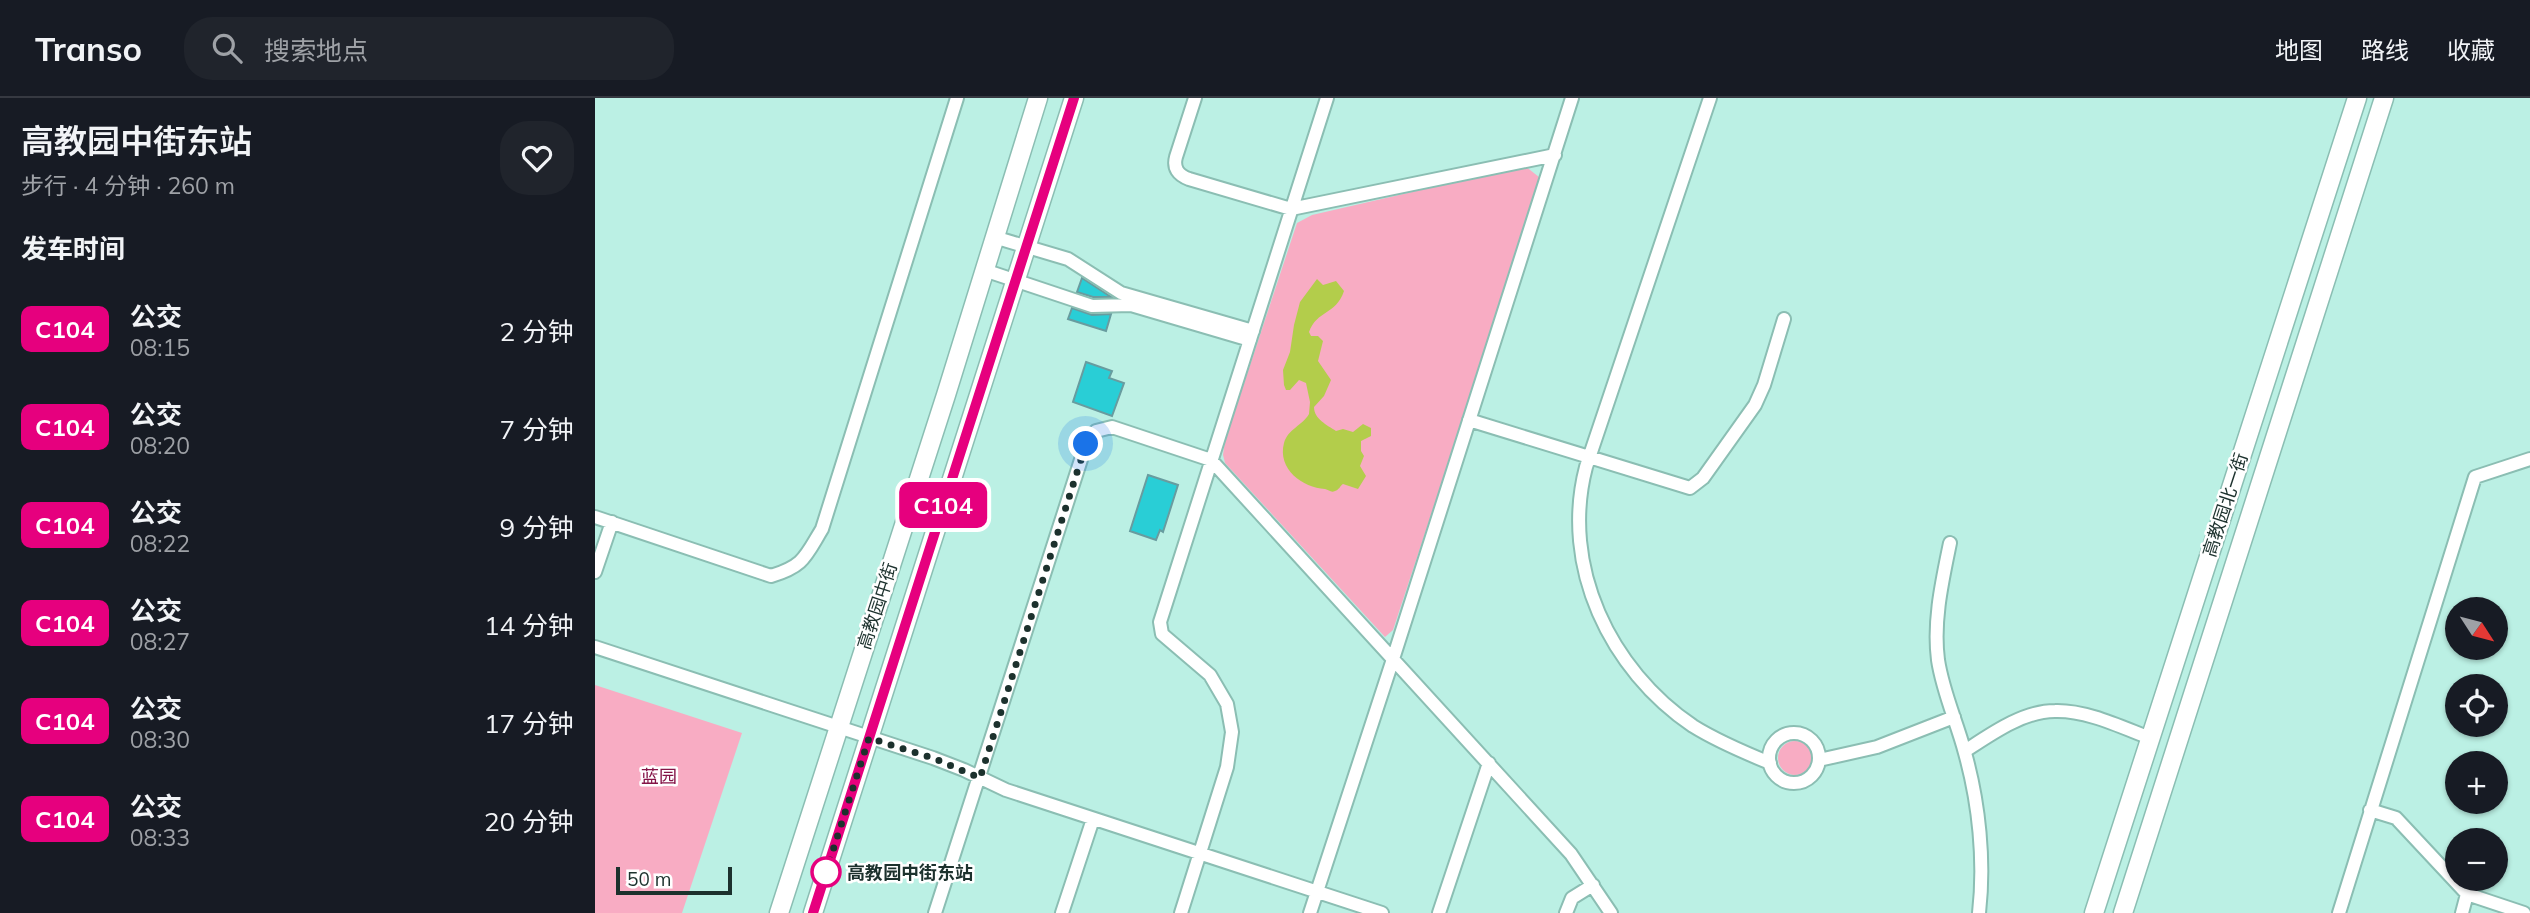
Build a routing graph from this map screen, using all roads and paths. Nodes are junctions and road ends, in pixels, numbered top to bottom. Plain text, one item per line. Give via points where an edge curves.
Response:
1 (957, 98) edge
2 (1038, 98) edge
3 (1074, 98) edge
4 (1195, 98) edge
5 (1327, 98) edge
6 (1572, 98) edge
7 (1710, 98) edge
8 (2357, 98) edge
9 (2384, 98) edge
10 (1555, 155) junction
11 (1291, 209) junction
12 (995, 237) junction
13 (1027, 246) junction
14 (984, 270) junction
15 (1016, 280) junction
16 (1784, 319) dead end
17 (1251, 335) junction
18 (1469, 420) junction
19 (1589, 458) junction
20 (2530, 459) edge
21 (1211, 460) junction
22 (595, 517) edge
23 (612, 523) junction
24 (1951, 544) dead end
25 (595, 572) edge
26 (595, 647) edge
27 (1393, 659) junction
28 (1954, 717) junction
29 (837, 728) junction
30 (869, 738) junction
31 (2150, 738) junction
32 (1965, 751) junction
33 (1819, 760) junction
34 (1489, 763) junction
35 (1770, 763) junction
36 (980, 778) junction
37 (2370, 810) junction
38 (1093, 819) junction
39 (1200, 854) junction
40 (1593, 885) junction
41 (1317, 891) junction
42 (2467, 894) junction
43 (779, 913) edge
44 (813, 913) edge
45 (936, 913) edge
46 (1062, 913) edge
47 (1181, 913) edge
48 (1310, 913) edge
49 (1382, 913) edge
50 (1439, 913) edge
51 (1566, 913) edge
52 (1611, 913) edge
53 (1979, 913) edge
54 (2094, 913) edge
55 (2123, 913) edge
56 (2339, 913) edge
57 (2462, 913) edge
58 (2524, 913) edge

1 - 23 street via 821,528 803,561 771,576
2 - 12 main road, 高教园中街
3 - 13 main road, 高教园中街
4 - 11 street via 1176,157 1177,171 1189,179
5 - 11 street
6 - 10 street
7 - 19 street
8 - 31 main road, 高教园北一街
9 - 55 main road, 高教园北一街
10 - 11 street
10 - 18 street
11 - 17 street
12 - 13 street
12 - 14 main road, 高教园中街
13 - 15 main road, 高教园中街
13 - 17 street via 1078,264 1121,293
14 - 15 street
14 - 29 main road, 高教园中街
15 - 17 street via 1092,306 1131,305
15 - 30 main road, 高教园中街
16 - 19 street via 1758,400 1696,485 1682,488
17 - 21 street
18 - 19 street
18 - 27 street
19 - 35 street via 1578,500 1580,545 1595,608 1607,632 1646,684 1681,717 1706,734
20 - 37 street via 2475,477
21 - 27 street
21 - 36 street via 1120,428 1101,429 1089,439
21 - 39 street via 1159,626 1166,638 1210,676 1227,704 1230,719 1230,756
22 - 23 street
23 - 25 street
24 - 28 street via 1936,637 1941,678
26 - 29 street
27 - 34 street
27 - 41 street
28 - 32 street
28 - 33 street via 1877,747
29 - 30 street
29 - 43 main road, 高教园中街
30 - 36 street
30 - 44 main road, 高教园中街
31 - 32 street via 2053,710 2021,719
31 - 54 main road, 高教园北一街
32 - 53 street via 1979,831
33 - 35 street via 1810,778 1794,784 1778,778
33 - 35 street via 1813,741 1792,733 1772,746
34 - 40 street
34 - 50 street
36 - 38 street
36 - 45 street
37 - 42 street via 2396,818
37 - 56 street
38 - 39 street
38 - 46 street
39 - 41 street
39 - 47 street
40 - 51 street via 1572,898
40 - 52 street
41 - 48 street
41 - 49 street
42 - 57 street
42 - 58 street

